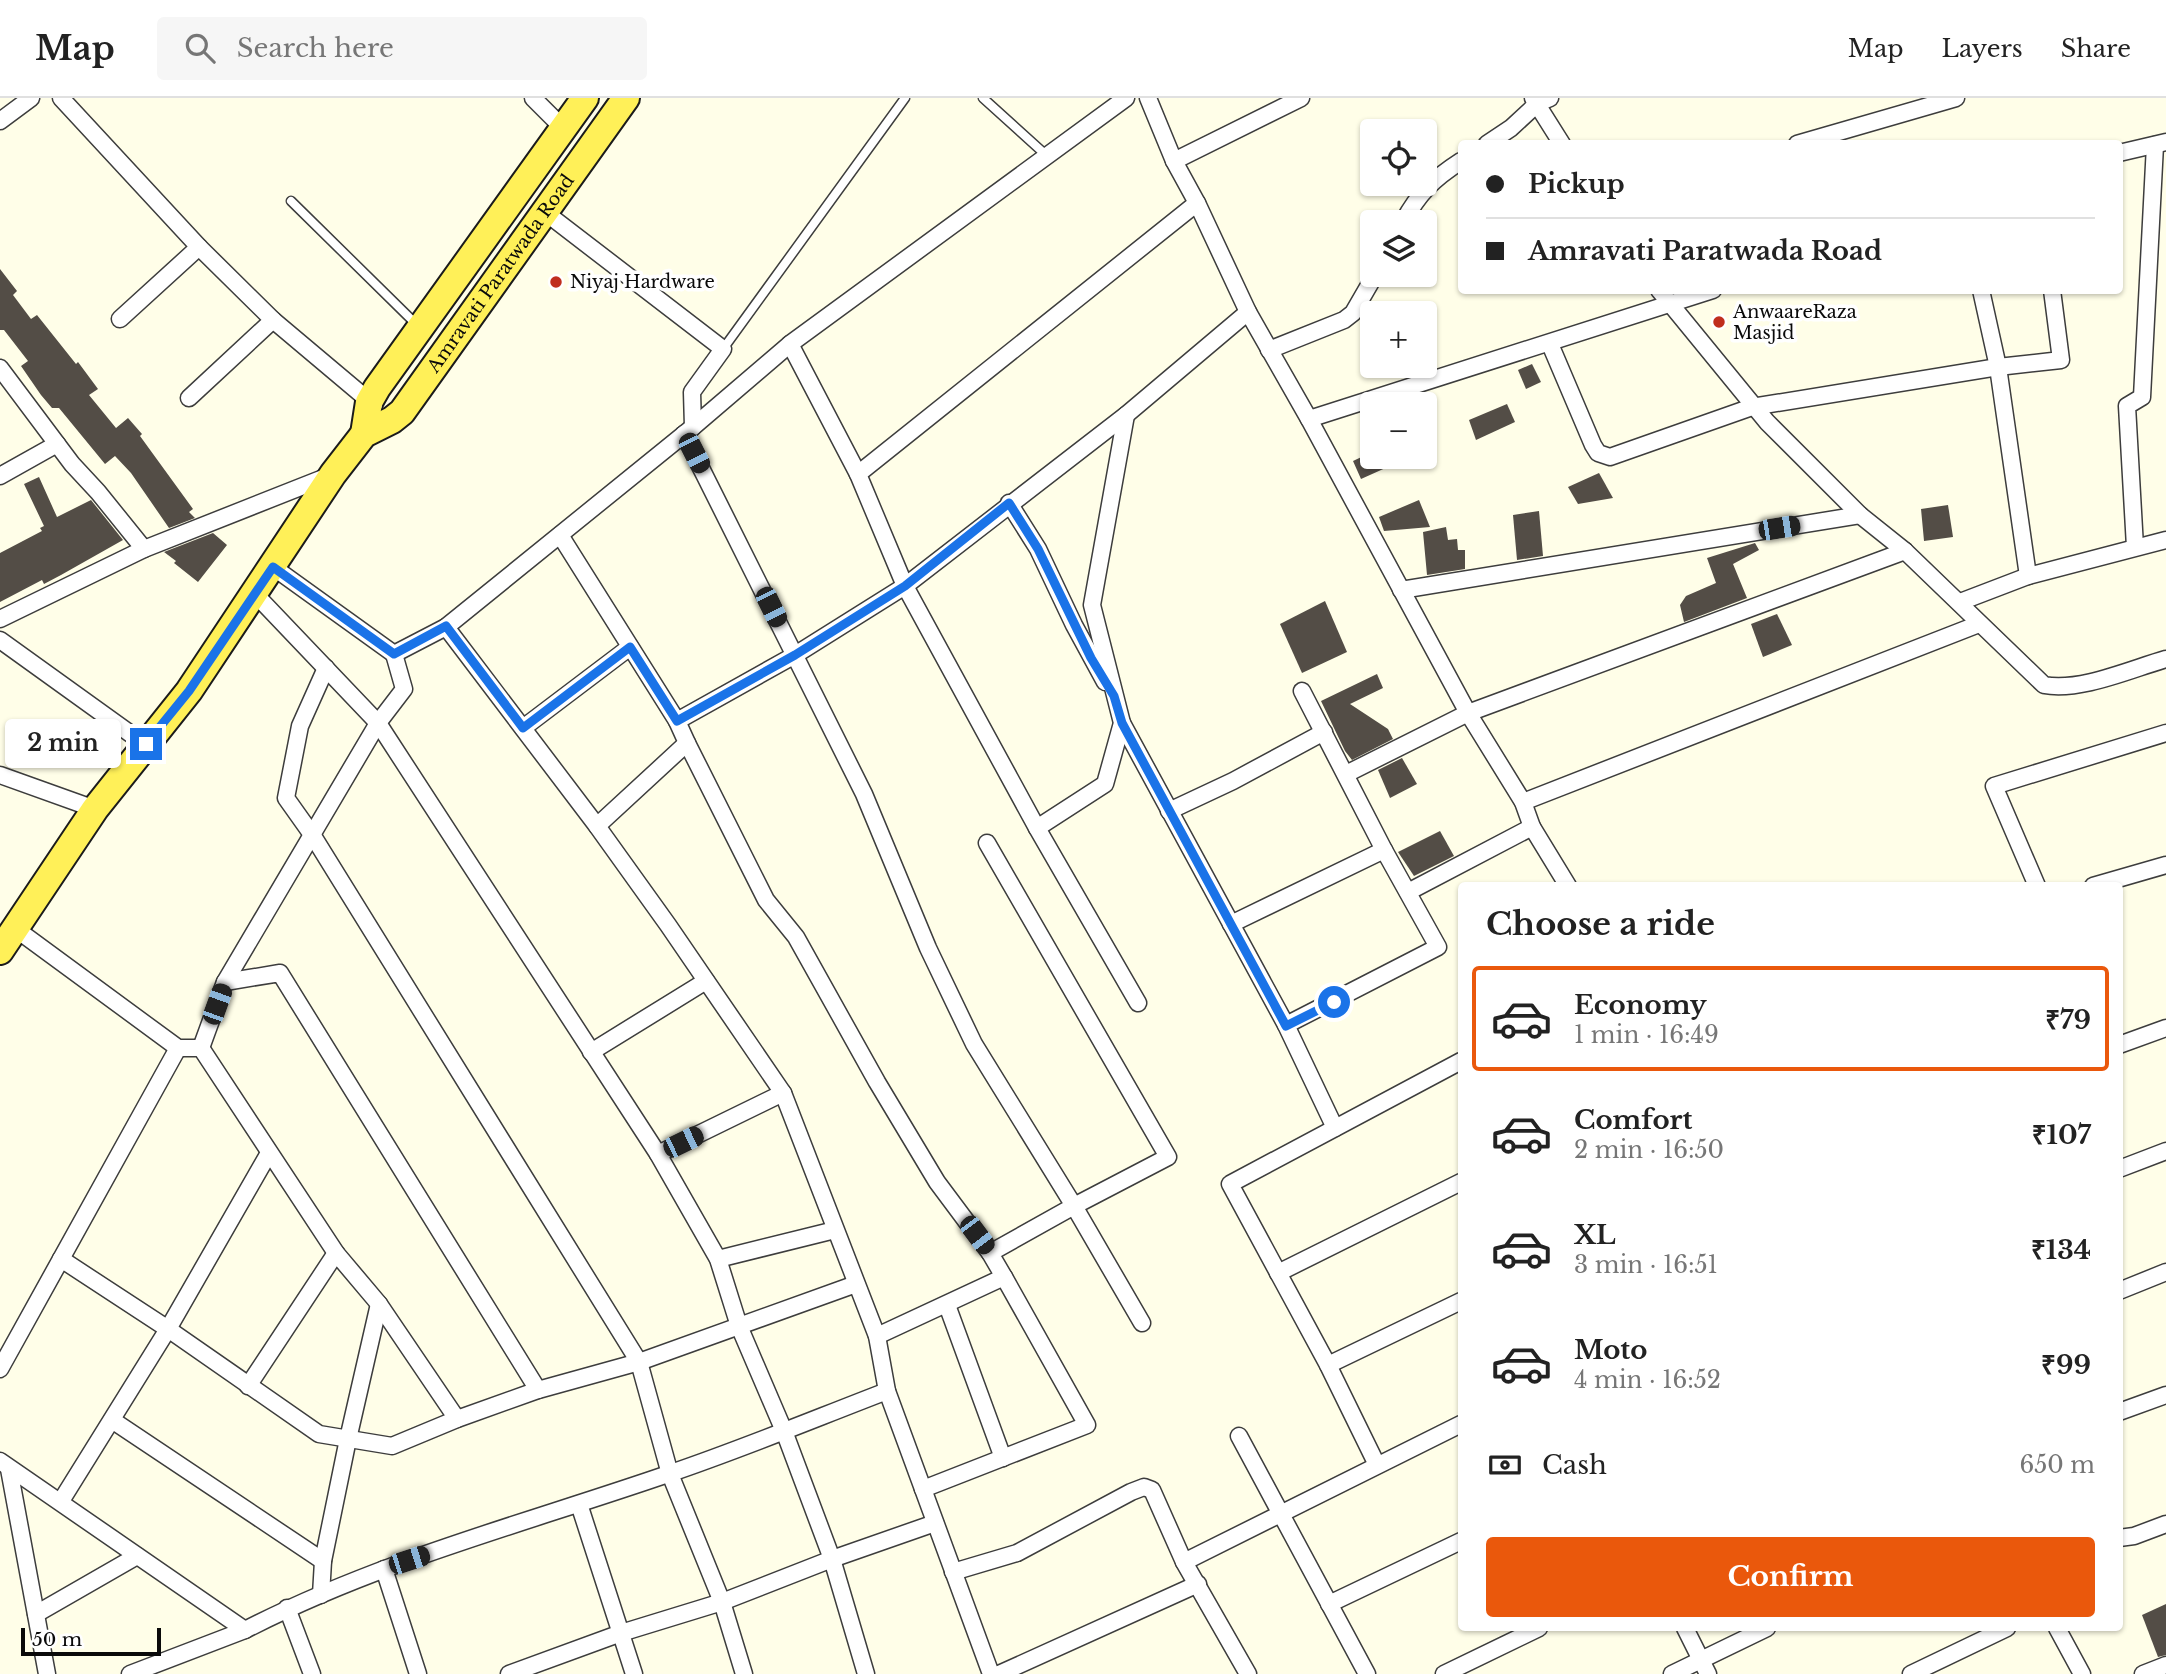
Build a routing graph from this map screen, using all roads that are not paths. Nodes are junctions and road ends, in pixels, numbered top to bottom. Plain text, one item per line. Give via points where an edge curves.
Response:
1 (31, 98) edge
2 (61, 98) edge
3 (533, 98) edge
4 (585, 98) edge
5 (626, 98) edge
6 (905, 98) edge
7 (983, 98) edge
8 (1126, 98) edge
9 (1149, 98) edge
10 (1301, 98) edge
11 (1956, 98) edge
12 (1540, 100) edge
13 (0, 121) edge
14 (564, 129) junction
15 (1493, 140) edge
16 (1560, 140) edge
17 (1811, 140) edge
18 (2160, 144) edge
19 (2123, 152) edge
20 (1046, 155) junction
21 (1174, 161) junction
22 (1458, 163) edge
23 (291, 201) dead end
24 (1196, 203) junction
25 (1410, 210) edge
26 (546, 213) junction
27 (199, 247) junction
28 (1368, 287) edge
29 (1663, 294) edge
30 (1701, 294) edge
31 (1982, 294) edge
32 (2053, 294) edge
33 (1672, 304) junction
34 (1248, 312) junction
35 (120, 319) dead end
36 (274, 320) junction
37 (420, 328) junction
38 (790, 344) junction
39 (1550, 344) junction
40 (723, 349) junction
41 (1269, 351) junction
42 (1998, 367) junction
43 (0, 368) edge
44 (189, 398) dead end
45 (369, 401) junction
46 (1752, 407) junction
47 (1126, 415) junction
48 (1310, 419) junction
49 (392, 421) junction
50 (689, 431) junction
51 (364, 435) junction
52 (57, 444) junction
53 (333, 474) junction
54 (858, 474) junction
55 (0, 476) edge
56 (1009, 503) junction
57 (1860, 515) junction
58 (560, 536) junction
59 (2166, 540) edge
60 (2135, 547) junction
61 (144, 549) junction
62 (1905, 551) junction
63 (273, 567) junction
64 (2028, 576) junction
65 (905, 586) junction
66 (1401, 590) junction
67 (255, 594) junction
68 (1960, 602) junction
69 (0, 618) edge
70 (1979, 624) junction
71 (446, 626) junction
72 (0, 640) edge
73 (630, 647) junction
74 (394, 654) junction
75 (795, 655) junction
76 (2166, 659) edge
77 (326, 668) junction
78 (1302, 691) dead end
79 (1114, 696) junction
80 (1468, 713) junction
81 (677, 721) junction
82 (378, 723) junction
83 (1122, 723) junction
84 (523, 728) junction
85 (1324, 732) junction
86 (2166, 733) edge
87 (687, 743) junction
88 (146, 744) junction
89 (1346, 774) junction
90 (0, 775) edge
91 (1523, 802) junction
92 (95, 809) junction
93 (1169, 811) junction
94 (597, 826) junction
95 (1532, 827) junction
96 (1037, 828) junction
97 (313, 836) junction
98 (987, 843) dead end
99 (1384, 850) junction
100 (2166, 865) edge
101 (1565, 882) edge
102 (2035, 882) edge
103 (2107, 882) edge
104 (1408, 891) junction
105 (1231, 924) junction
106 (16, 929) junction
107 (0, 951) edge
108 (706, 981) junction
109 (225, 982) junction
110 (1138, 1003) dead end
111 (1286, 1026) junction
112 (2166, 1028) edge
113 (2123, 1044) edge
114 (178, 1048) junction
115 (201, 1048) junction
116 (591, 1052) junction
117 (1458, 1062) edge
118 (783, 1093) junction
119 (1335, 1128) junction
120 (2166, 1151) edge
121 (269, 1153) junction
122 (657, 1154) junction
123 (2123, 1167) edge
124 (1458, 1183) edge
125 (1074, 1206) junction
126 (835, 1230) junction
127 (990, 1252) junction
128 (336, 1253) junction
129 (61, 1259) junction
130 (718, 1259) junction
131 (2166, 1272) edge
132 (1278, 1273) junction
133 (1004, 1277) junction
134 (856, 1284) junction
135 (2123, 1289) edge
136 (1458, 1302) edge
137 (379, 1304) junction
138 (947, 1306) junction
139 (1142, 1323) dead end
140 (739, 1326) junction
141 (168, 1329) junction
142 (877, 1336) junction
143 (639, 1362) junction
144 (1328, 1365) junction
145 (0, 1369) edge
146 (248, 1386) junction
147 (537, 1390) junction
148 (887, 1391) junction
149 (2166, 1395) edge
150 (2123, 1411) edge
151 (457, 1419) junction
152 (111, 1420) junction
153 (1458, 1425) edge
154 (784, 1431) junction
155 (1239, 1436) dead end
156 (348, 1439) junction
157 (1003, 1458) junction
158 (4, 1465) edge
159 (1377, 1465) junction
160 (670, 1474) junction
161 (923, 1489) junction
162 (61, 1501) junction
163 (579, 1504) junction
164 (1282, 1513) junction
165 (935, 1523) junction
166 (2166, 1524) edge
167 (2123, 1537) edge
168 (1458, 1542) edge
169 (136, 1556) junction
170 (832, 1559) junction
171 (323, 1560) junction
172 (1184, 1562) junction
173 (384, 1569) junction
174 (953, 1572) junction
175 (1198, 1584) junction
176 (321, 1595) junction
177 (722, 1602) junction
178 (1329, 1604) junction
179 (287, 1608) junction
180 (36, 1614) junction
181 (245, 1630) junction
182 (1533, 1631) edge
183 (1687, 1631) edge
184 (1762, 1631) edge
185 (2001, 1631) edge
186 (2059, 1631) edge
187 (621, 1633) junction
188 (2166, 1665) edge
189 (1705, 1667) edge
190 (1245, 1673) edge
191 (47, 1674) edge
192 (130, 1674) edge
193 (312, 1674) edge
194 (418, 1674) edge
195 (509, 1674) edge
196 (635, 1674) edge
197 (744, 1674) edge
198 (866, 1674) edge
199 (991, 1674) edge
200 (999, 1674) edge
201 (1367, 1674) edge
202 (1444, 1674) edge
203 (1672, 1674) edge
204 (1911, 1674) edge
205 (2082, 1674) edge
206 (2143, 1674) edge

1 - 13 street
2 - 27 street
3 - 14 street
4 - 14 main road, Amravati Paratwada Road
5 - 26 main road, Amravati Paratwada Road
6 - 40 lane
7 - 20 lane
8 - 20 street
9 - 21 street
10 - 21 street
11 - 17 street
12 - 15 street
12 - 16 street
14 - 37 main road, Amravati Paratwada Road
18 - 19 street
18 - 60 street via 2142,397 2127,406
20 - 38 street
21 - 24 street
22 - 25 street via 1428,185
23 - 37 lane
24 - 34 street
24 - 54 street
26 - 40 street
26 - 49 main road, Amravati Paratwada Road
27 - 35 street
27 - 36 street
28 - 41 street via 1344,320
29 - 33 street
30 - 33 street
31 - 42 street
32 - 42 street via 2061,359
33 - 39 street
33 - 46 street
34 - 41 street
34 - 47 street
36 - 44 street
36 - 45 street
37 - 45 main road, Amravati Paratwada Road
38 - 50 street
38 - 54 street
39 - 46 street via 1593,445 1604,457
39 - 48 street
40 - 50 street via 692,392
41 - 48 street
42 - 46 street
42 - 64 street
43 - 52 street
45 - 49 street
45 - 51 main road, Amravati Paratwada Road
46 - 57 street
47 - 56 street
47 - 79 street via 1092,606
48 - 66 street
49 - 51 main road, Amravati Paratwada Road
50 - 58 street
50 - 75 street
51 - 53 main road, Amravati Paratwada Road
52 - 55 street
52 - 61 street
53 - 61 street
53 - 63 main road, Amravati Paratwada Road
54 - 65 street
56 - 65 street
56 - 79 street
57 - 62 street
57 - 66 street
58 - 71 street
58 - 73 street
59 - 60 street
60 - 64 street
61 - 69 street
62 - 68 street
62 - 80 street
63 - 67 main road, Amravati Paratwada Road
63 - 74 street
64 - 68 street
65 - 75 street
65 - 96 street
66 - 80 street
67 - 77 street
67 - 88 main road, Amravati Paratwada Road via 189,691
68 - 70 street
70 - 76 street via 2044,685 2057,688
70 - 91 street
71 - 74 street
71 - 84 street
72 - 88 street
73 - 81 street
73 - 84 street
74 - 82 street via 404,689
75 - 81 street
75 - 125 street via 864,794 974,1044
77 - 82 street
77 - 97 street via 300,726 286,798
78 - 85 street
79 - 83 street
80 - 89 street
80 - 91 street
81 - 87 street
82 - 97 street
82 - 116 street
83 - 93 street
83 - 96 street via 1105,785
84 - 94 street
85 - 89 street
85 - 93 street
86 - 102 street via 1994,786
87 - 94 street
87 - 127 street via 766,900 796,937 937,1182
88 - 92 main road, Amravati Paratwada Road
89 - 99 street
90 - 92 street
91 - 95 street
92 - 106 main road, Amravati Paratwada Road
93 - 105 street
94 - 108 street
95 - 101 street
95 - 104 street
96 - 110 street
97 - 109 street
97 - 143 street
98 - 125 street via 1168,1157
99 - 104 street
99 - 105 street
100 - 103 street
104 - 111 street via 1438,947
105 - 111 street
106 - 107 main road, Amravati Paratwada Road
106 - 114 street
108 - 116 street
108 - 118 street
109 - 115 street
109 - 147 street via 280,973
111 - 119 street
112 - 113 street
114 - 115 street
114 - 129 street
115 - 121 street
116 - 122 street
117 - 119 street
118 - 122 street
118 - 126 street
119 - 132 street via 1230,1184
120 - 123 street
121 - 128 street
121 - 141 street
122 - 130 street
124 - 132 street
125 - 127 street
125 - 139 street
126 - 130 street
126 - 134 street
127 - 133 street
128 - 137 street
128 - 146 street
129 - 141 street
129 - 145 street
130 - 140 street
131 - 135 street
132 - 144 street
133 - 138 street
133 - 157 street via 1087,1425
134 - 140 street
134 - 142 street
136 - 144 street
137 - 151 street
137 - 156 street
138 - 142 street
138 - 157 street
140 - 143 street
140 - 154 street
141 - 146 street
141 - 152 street
142 - 148 street
143 - 147 street
143 - 160 street
144 - 159 street
146 - 156 street via 319,1434
147 - 151 street
148 - 154 street
148 - 161 street
149 - 150 street
151 - 156 street via 392,1446
152 - 162 street
152 - 171 street
153 - 159 street
154 - 160 street
154 - 170 street
155 - 164 street
156 - 171 street
157 - 161 street
158 - 162 street
158 - 180 street
159 - 164 street
160 - 163 street
160 - 177 street
161 - 165 street
162 - 169 street
163 - 173 street
163 - 187 street
164 - 172 street
164 - 178 street
165 - 170 street
165 - 174 street
166 - 167 street
168 - 178 street
169 - 180 street
169 - 181 street
170 - 177 street
170 - 198 street
171 - 176 street
172 - 174 street via 1152,1490 1144,1487 1017,1553
172 - 175 street
173 - 176 street
173 - 194 street
174 - 199 street
175 - 190 street
175 - 200 street
176 - 179 street
177 - 187 street
177 - 197 street
178 - 201 street
179 - 181 street
179 - 193 street
180 - 191 street
181 - 192 street
182 - 202 street
183 - 189 street
184 - 189 street
185 - 204 street
186 - 205 street
187 - 195 street
187 - 196 street
188 - 206 street
189 - 203 street

